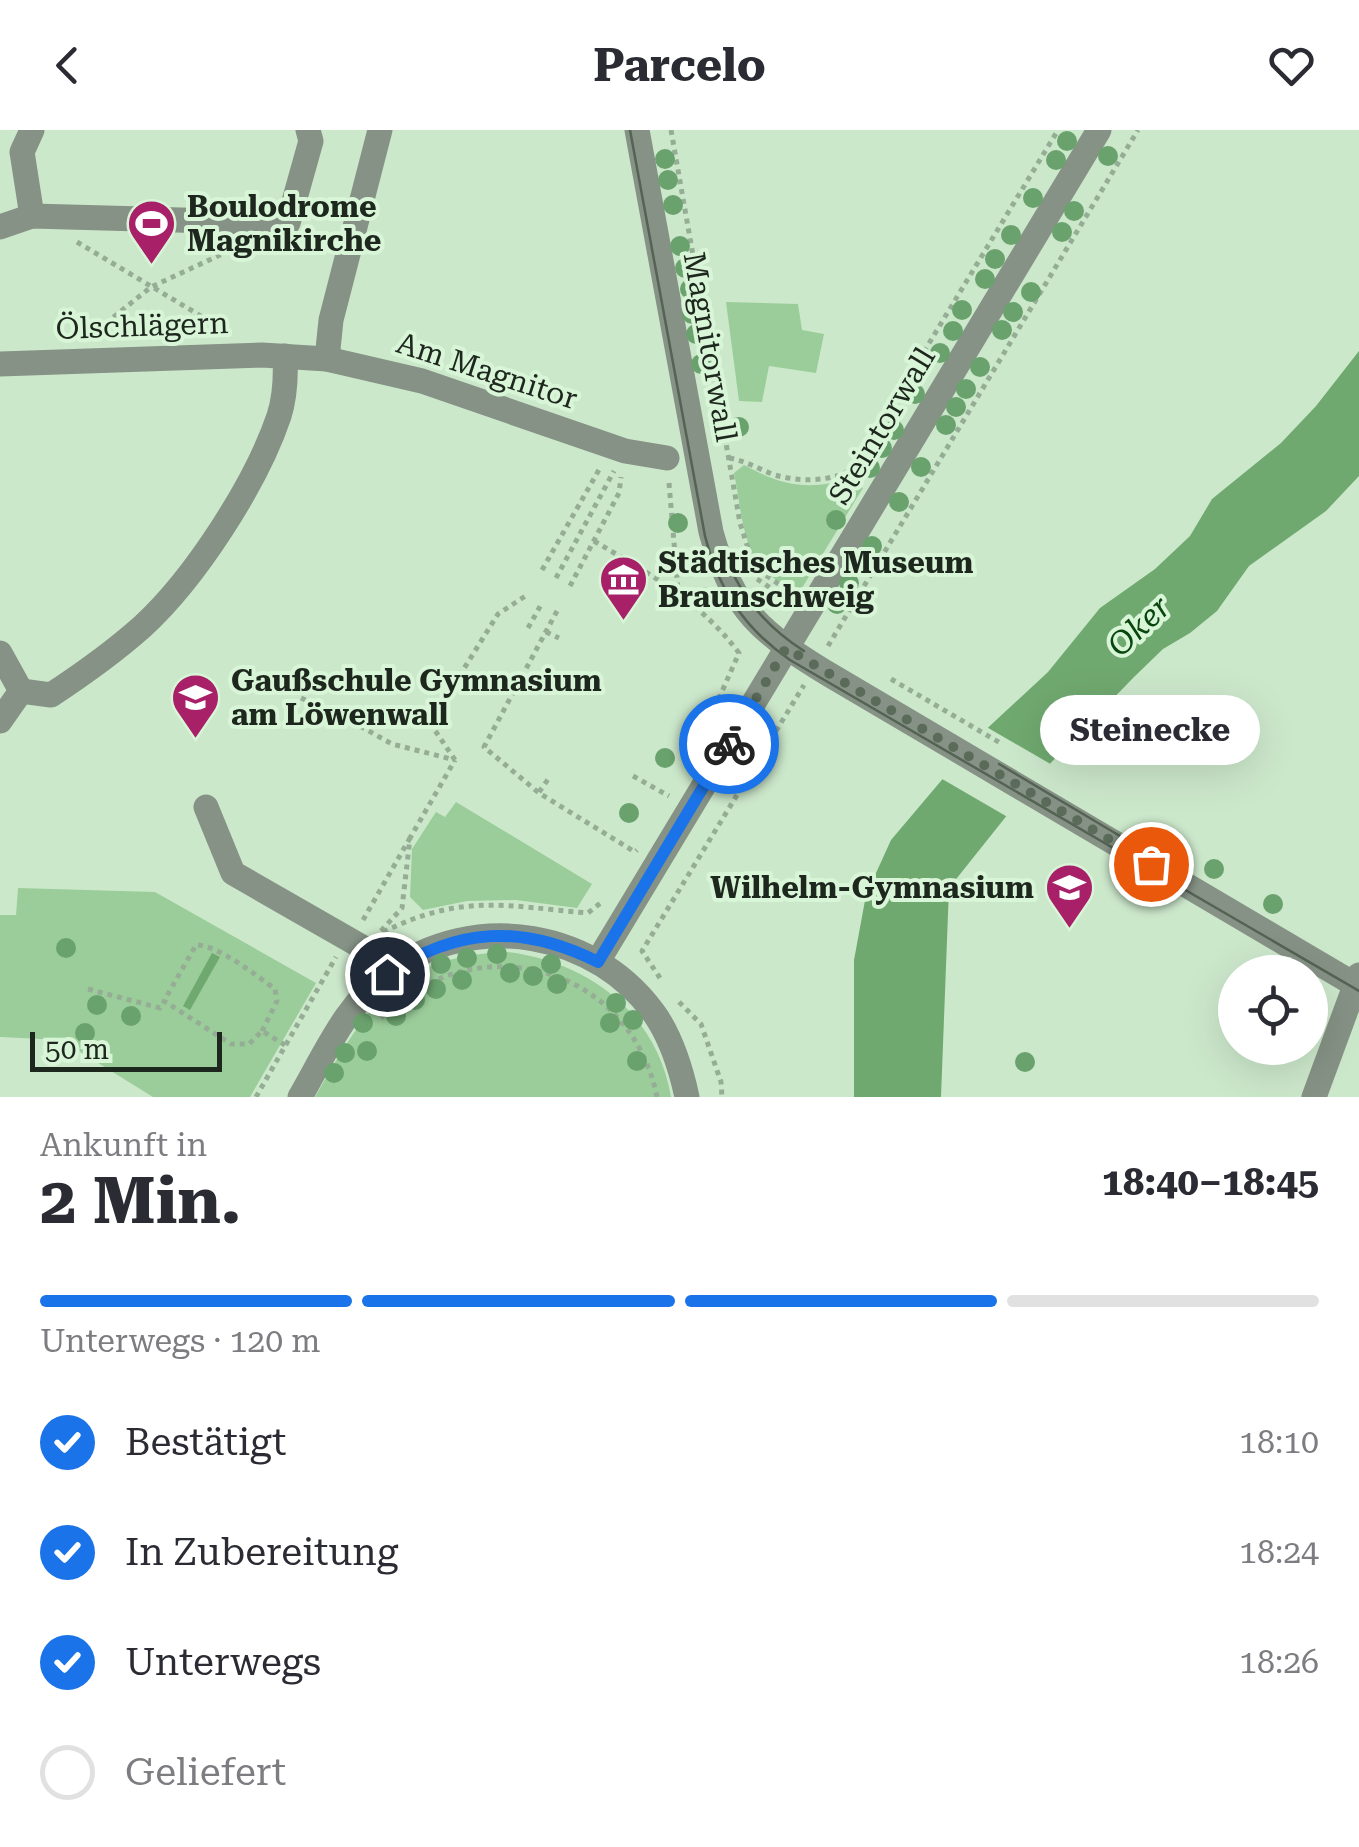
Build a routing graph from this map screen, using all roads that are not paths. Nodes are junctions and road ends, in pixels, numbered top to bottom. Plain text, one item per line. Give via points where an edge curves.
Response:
1 (32, 130) edge
2 (308, 130) edge
3 (380, 130) edge
4 (637, 130) edge
5 (1099, 130) edge
6 (32, 216) junction
7 (0, 226) edge
8 (274, 355) junction
9 (327, 359) junction
10 (0, 364) edge
11 (667, 458) road end
12 (786, 648) junction
13 (0, 653) edge
14 (21, 691) junction
15 (0, 721) edge
16 (206, 807) dead end
17 (598, 962) junction
18 (398, 966) junction
19 (1358, 982) edge
20 (300, 1097) edge
21 (687, 1097) edge
22 (1314, 1097) edge

1 - 6 street via 22,152
2 - 6 street via 311,141 288,223
3 - 9 street
4 - 12 street, Magnitorwall via 723,575 749,615
5 - 12 street, Steintorwall
6 - 7 street
8 - 9 street, Am Magnitor
8 - 10 street, Ölschlägern
8 - 14 street via 286,381 279,415 253,473 176,592 143,626 51,696
9 - 11 street, Am Magnitor via 422,381 619,449
12 - 17 street, Steintorwall
12 - 19 street, Magnitorwall
13 - 14 street
14 - 15 street
16 - 18 street via 234,874
17 - 18 street via 546,940 490,935 436,946
17 - 21 street via 658,1019
18 - 20 street via 348,1014
19 - 22 street

